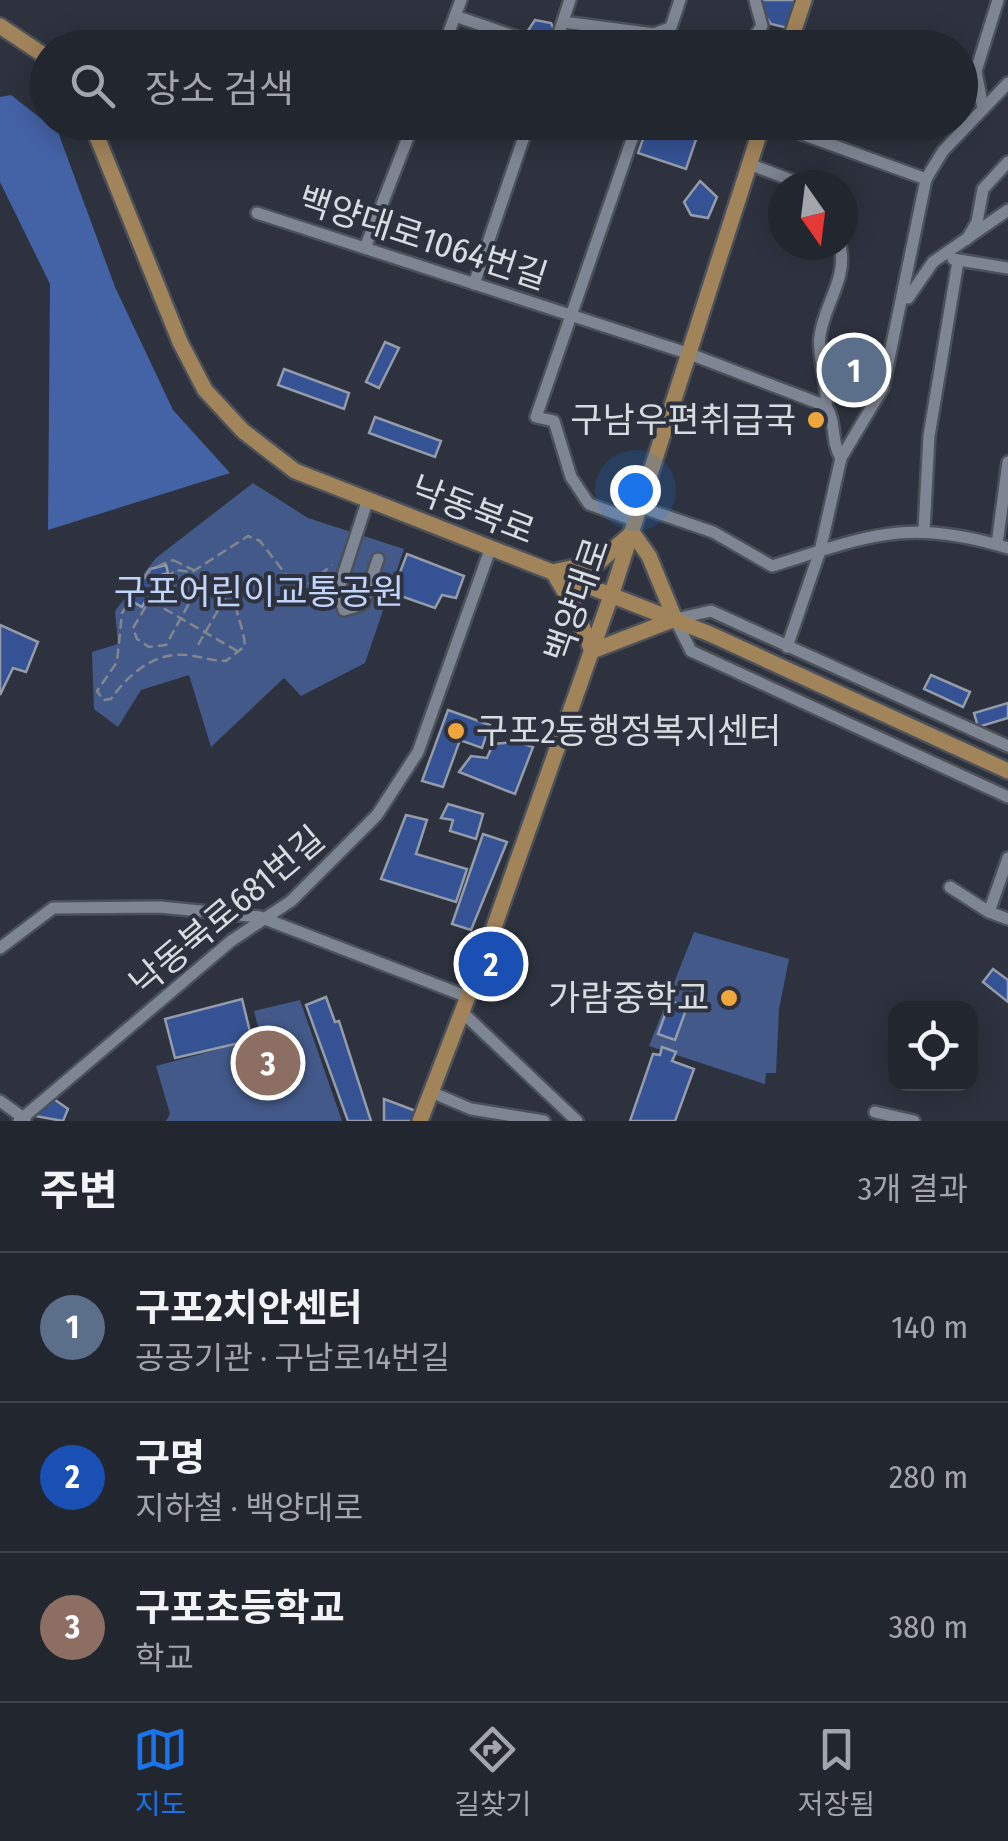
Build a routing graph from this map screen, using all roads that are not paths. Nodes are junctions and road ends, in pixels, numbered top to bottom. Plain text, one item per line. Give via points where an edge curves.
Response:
1 (460, 0) edge
2 (570, 0) edge
3 (680, 0) edge
4 (756, 0) edge
5 (804, 0) edge
6 (998, 0) edge
7 (455, 16) junction
8 (563, 22) junction
9 (0, 26) edge
10 (670, 28) joint
11 (450, 30) edge
12 (497, 30) edge
13 (559, 30) edge
14 (624, 30) edge
15 (665, 30) edge
16 (759, 30) edge
17 (794, 30) edge
18 (30, 46) edge
19 (978, 65) edge
20 (978, 82) edge
21 (1008, 82) edge
22 (1003, 98) edge
23 (983, 109) junction
24 (978, 114) edge
25 (98, 140) edge
26 (407, 140) edge
27 (523, 140) edge
28 (632, 140) edge
29 (759, 140) edge
30 (817, 140) edge
31 (953, 140) edge
32 (1008, 162) edge
33 (749, 164) junction
34 (768, 171) edge
35 (926, 179) junction
36 (1008, 210) edge
37 (257, 213) dead end
38 (964, 242) junction
39 (365, 248) junction
40 (944, 252) junction
41 (841, 260) edge
42 (958, 261) junction
43 (1008, 268) edge
44 (474, 284) junction
45 (903, 306) junction
46 (572, 316) junction
47 (690, 354) junction
48 (826, 406) junction
49 (841, 458) junction
50 (1008, 462) edge
51 (367, 502) junction
52 (636, 520) junction
53 (924, 530) junction
54 (1002, 546) edge
55 (492, 547) junction
56 (820, 551) junction
57 (378, 558) dead end
58 (553, 572) junction
59 (612, 593) junction
60 (675, 619) junction
61 (787, 646) junction
62 (592, 651) junction
63 (1008, 746) edge
64 (1008, 771) edge
65 (1008, 797) edge
66 (1008, 858) edge
67 (950, 887) dead end
68 (989, 912) junction
69 (260, 918) junction
70 (1008, 918) edge
71 (0, 948) edge
72 (465, 1005) junction
73 (431, 1092) junction
74 (0, 1101) edge
75 (875, 1112) dead end
76 (23, 1120) edge
77 (420, 1121) edge
78 (544, 1121) edge
79 (577, 1121) edge
80 (914, 1121) edge

1 - 7 street
2 - 8 street
3 - 10 street
4 - 16 street
5 - 17 main road
6 - 19 street
7 - 11 street
7 - 12 street
8 - 13 street
8 - 14 street
9 - 18 main road
10 - 15 street
20 - 23 street
21 - 22 street
22 - 23 street
23 - 24 street
25 - 51 main road, 낙동북로 via 205,390 243,431 295,470
26 - 39 street
27 - 44 street
28 - 46 street
29 - 33 main road, 백양대로
30 - 35 street
31 - 35 street
32 - 38 street via 984,189
33 - 34 street
33 - 47 main road, 백양대로
35 - 45 street
36 - 38 street
37 - 39 street, 백양대로1064번길
38 - 40 street
39 - 44 street, 백양대로1064번길
40 - 42 street
40 - 45 street
41 - 48 street via 820,338
42 - 43 street
42 - 53 street via 929,436
44 - 46 street, 백양대로1064번길
45 - 49 street via 883,388
46 - 47 street, 백양대로1064번길
46 - 52 street, 백양대로1064번길 via 536,418 554,421 572,478 589,504
47 - 48 street, 백양대로1064번길
47 - 52 main road, 백양대로
48 - 49 street
49 - 56 street
50 - 54 street
51 - 55 main road, 낙동북로
51 - 57 street via 338,591 344,610 363,604
52 - 56 street via 713,532 772,566
52 - 58 main road via 599,562
52 - 59 main road, 백양대로
52 - 60 main road
53 - 54 street
53 - 56 street via 885,532
55 - 58 main road, 낙동북로
55 - 69 street, 낙동북로681번길 via 418,752 377,816 339,856 291,901
56 - 61 street
58 - 59 main road, 낙동북로
58 - 62 main road
59 - 60 main road, 낙동북로
59 - 62 main road, 백양대로
60 - 61 street via 711,611
60 - 62 main road
60 - 64 main road, 낙동북로
60 - 65 street via 691,651
61 - 63 street
62 - 72 main road, 백양대로
66 - 68 street
67 - 68 street
68 - 70 street
69 - 71 street via 160,907 53,908
69 - 72 street
69 - 76 street, 낙동북로681번길
72 - 73 main road, 백양대로
72 - 79 street
73 - 77 main road, 백양대로
73 - 78 street via 471,1109
74 - 76 street
75 - 80 street

